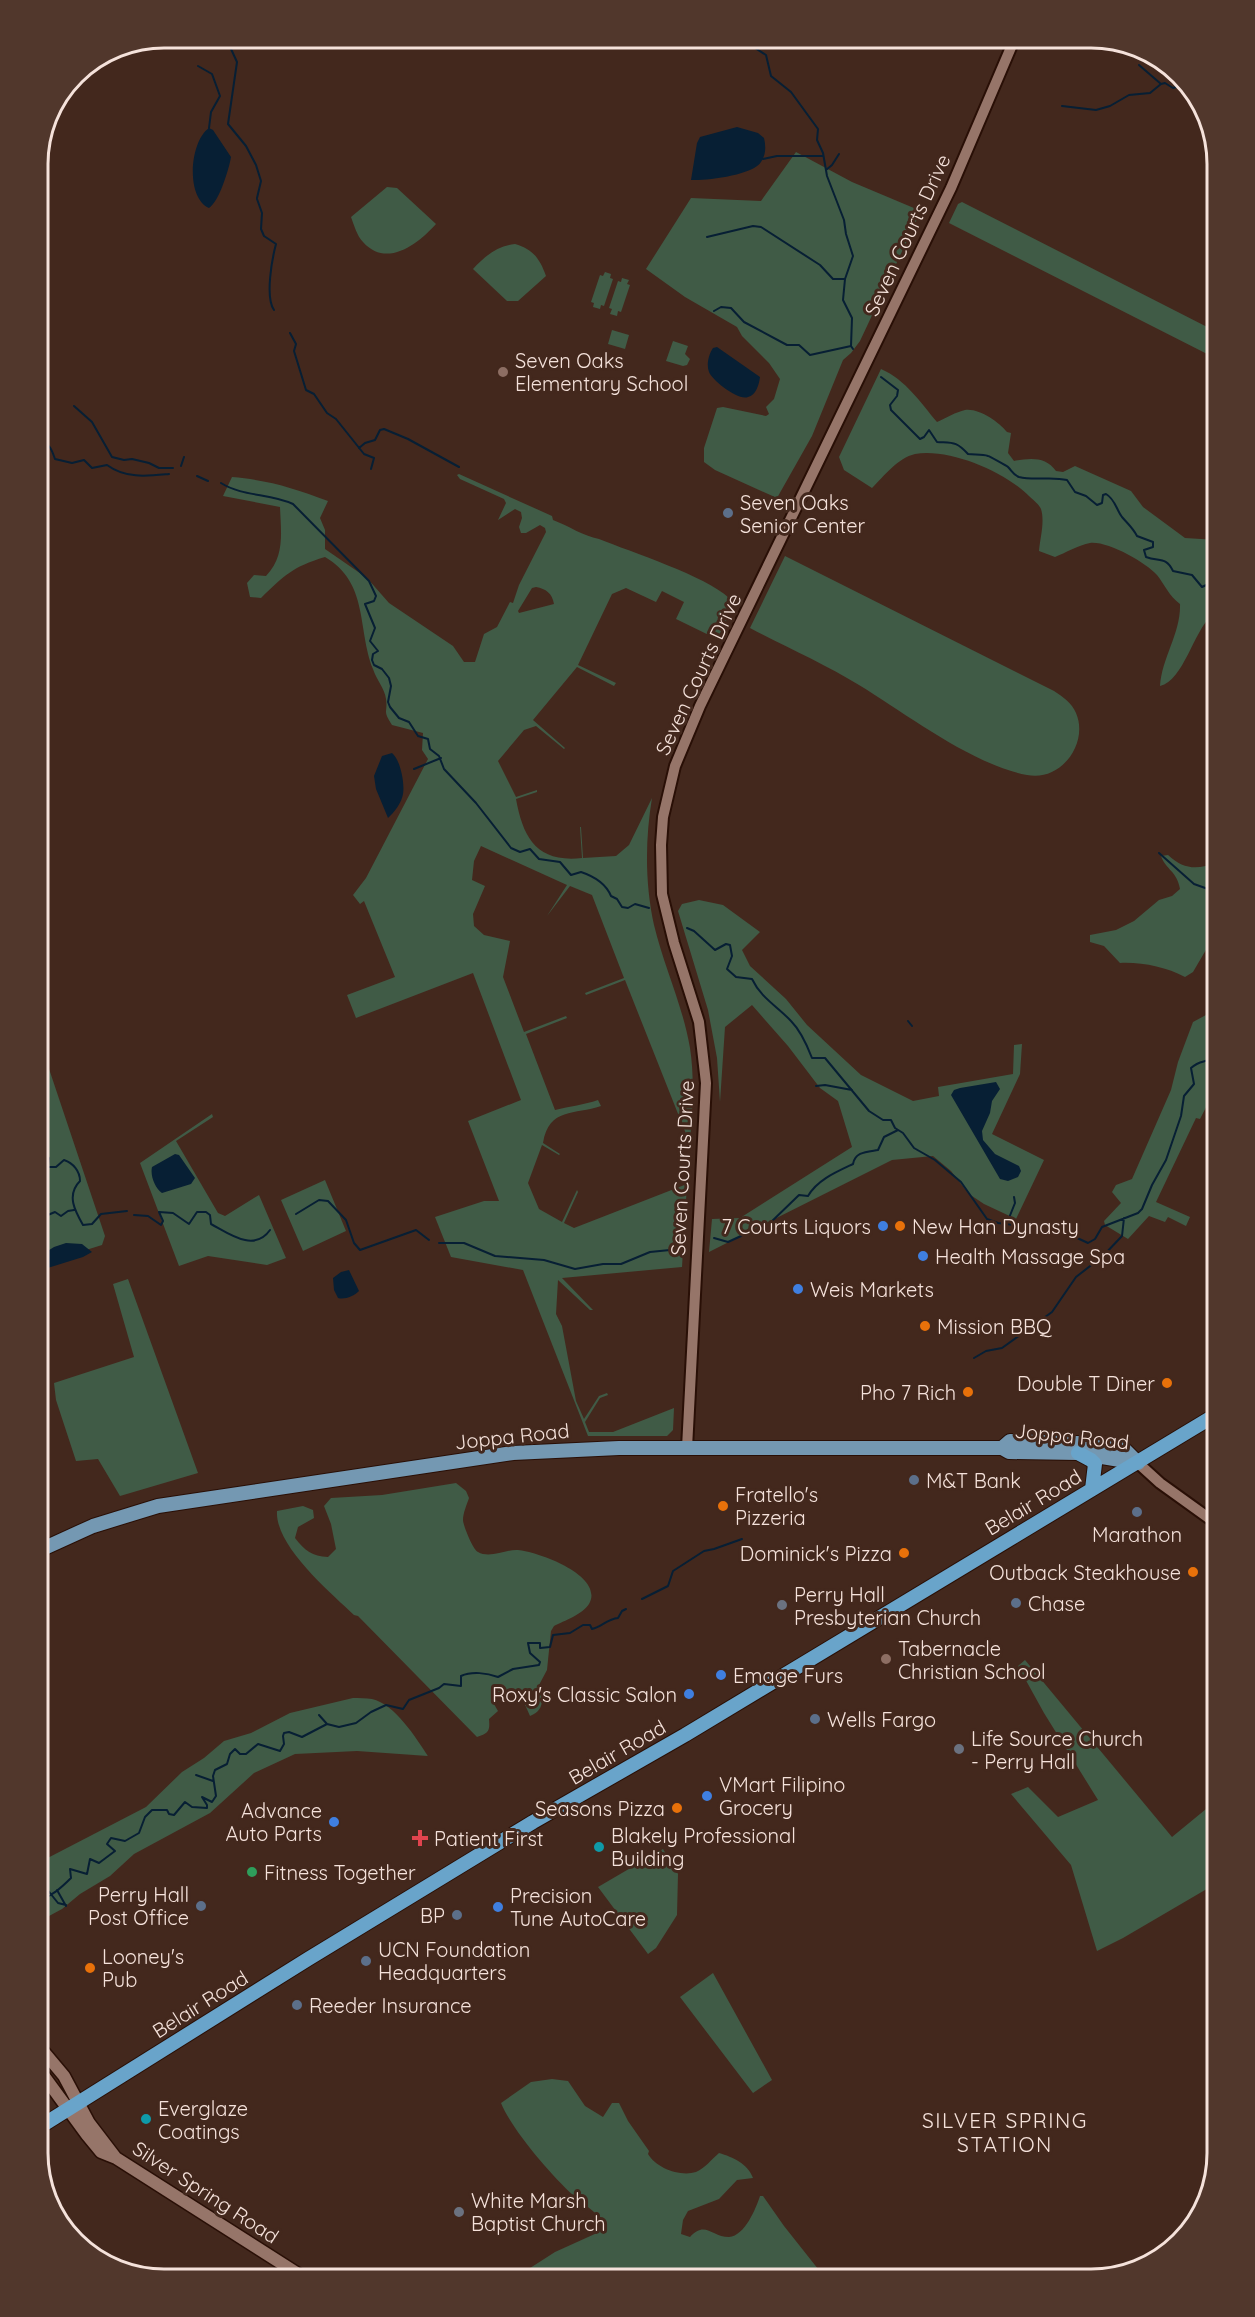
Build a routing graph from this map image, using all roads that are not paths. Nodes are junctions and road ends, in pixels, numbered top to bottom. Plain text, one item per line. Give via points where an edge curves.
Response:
1 (1011, 48) edge
2 (1207, 1421) edge
3 (687, 1448) junction
4 (1002, 1448) junction
5 (1078, 1453) junction
6 (1138, 1463) junction
7 (1092, 1489) junction
8 (1207, 1516) edge
9 (48, 1547) edge
10 (48, 2057) edge
11 (48, 2079) edge
12 (73, 2106) junction
13 (48, 2122) edge
14 (290, 2269) edge

1 - 3 street, Seven Courts Drive via 951,188 681,747 666,796 662,894 699,1022 706,1083
2 - 6 highway, Belair Road
3 - 4 main road, Joppa Road
3 - 9 main road, Joppa Road via 578,1448 513,1453 201,1499 112,1519
4 - 5 main road, Joppa Road via 1009,1452
4 - 6 main road, Joppa Road via 1010,1441 1099,1443 1122,1447
5 - 6 main road, Joppa Road
5 - 7 highway via 1095,1464
6 - 7 highway, Belair Road
6 - 8 street
7 - 12 highway, Belair Road via 514,1834
10 - 12 main road, Silver Spring Road via 64,2076
11 - 12 main road, Silver Spring Road
12 - 13 highway, Belair Road
12 - 14 main road, Silver Spring Road via 101,2152

